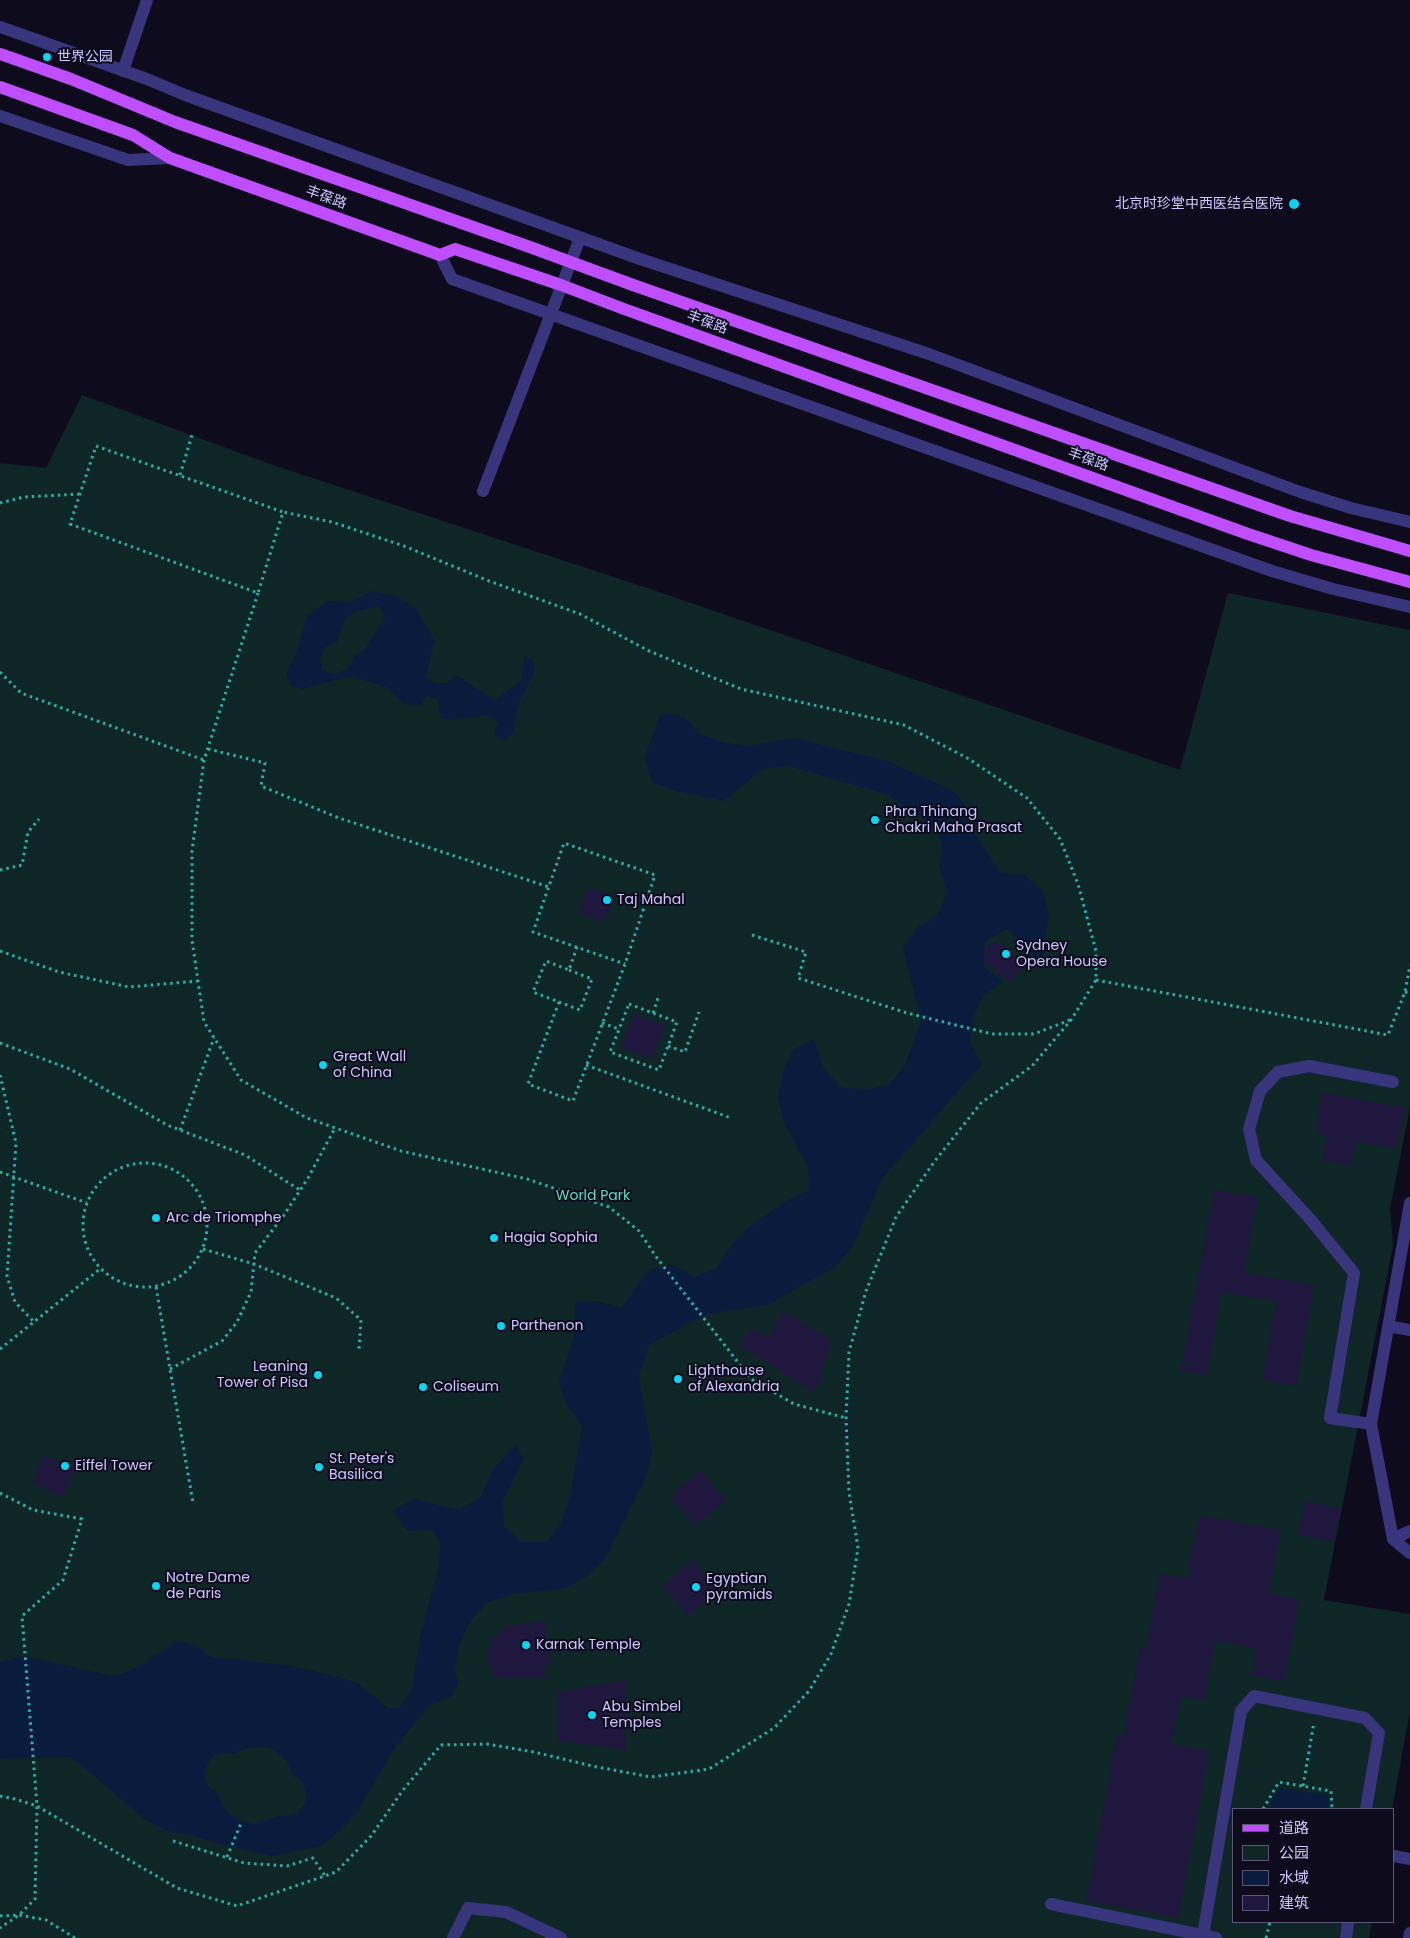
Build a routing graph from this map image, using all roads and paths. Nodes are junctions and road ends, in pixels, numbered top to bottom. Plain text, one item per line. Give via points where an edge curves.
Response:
1 (147, 0) edge
2 (0, 27) edge
3 (0, 54) edge
4 (123, 71) junction
5 (0, 87) edge
6 (0, 116) edge
7 (170, 158) junction
8 (580, 238) junction
9 (440, 255) junction
10 (570, 262) junction
11 (561, 285) junction
12 (550, 314) junction
13 (192, 435) dead end
14 (180, 475) junction
15 (483, 491) dead end
16 (80, 494) junction
17 (0, 504) edge
18 (283, 512) junction
19 (1410, 522) edge
20 (1410, 551) edge
21 (1410, 582) edge
22 (258, 592) junction
23 (1410, 607) edge
24 (0, 672) edge
25 (208, 749) junction
26 (204, 760) junction
27 (39, 819) dead end
28 (0, 870) edge
29 (549, 887) junction
30 (752, 935) dead end
31 (577, 947) junction
32 (0, 951) edge
33 (625, 964) junction
34 (1410, 965) edge
35 (569, 970) junction
36 (198, 980) junction
37 (1096, 980) junction
38 (1404, 992) junction
39 (1410, 993) edge
40 (658, 998) dead end
41 (559, 1002) junction
42 (699, 1012) dead end
43 (653, 1013) junction
44 (1071, 1020) junction
45 (602, 1023) junction
46 (619, 1029) junction
47 (214, 1038) junction
48 (0, 1043) edge
49 (668, 1046) junction
50 (586, 1065) junction
51 (0, 1075) edge
52 (1393, 1082) dead end
53 (731, 1118) dead end
54 (335, 1128) junction
55 (180, 1130) junction
56 (0, 1172) edge
57 (14, 1177) junction
58 (300, 1190) junction
59 (87, 1203) junction
60 (1410, 1203) edge
61 (203, 1249) junction
62 (254, 1264) junction
63 (100, 1269) junction
64 (156, 1287) junction
65 (34, 1322) junction
66 (1388, 1326) junction
67 (1410, 1330) edge
68 (0, 1349) edge
69 (359, 1349) dead end
70 (170, 1369) junction
71 (846, 1418) junction
72 (1371, 1424) junction
73 (0, 1492) edge
74 (193, 1503) dead end
75 (1410, 1531) edge
76 (1393, 1539) junction
77 (1410, 1554) edge
78 (1317, 1709) junction
79 (1303, 1786) junction
80 (0, 1796) edge
81 (37, 1806) junction
82 (1265, 1808) edge
83 (1332, 1808) edge
84 (1366, 1808) edge
85 (242, 1821) dead end
86 (173, 1841) dead end
87 (1395, 1856) edge
88 (227, 1857) junction
89 (1410, 1859) edge
90 (325, 1877) junction
91 (1051, 1904) dead end
92 (19, 1915) junction
93 (0, 1916) edge
94 (1270, 1923) edge
95 (1348, 1923) edge
96 (0, 1928) edge
97 (1410, 1933) edge
98 (1210, 1937) edge
99 (75, 1938) edge
100 (452, 1938) edge
101 (561, 1938) edge
102 (1266, 1938) edge
103 (1346, 1938) edge
104 (1409, 1938) edge

1 - 4 street
2 - 4 street
3 - 10 main road, 丰葆路 via 175,122
4 - 8 street
5 - 7 main road, 丰葆路 via 132,135
6 - 7 street via 128,160
7 - 9 main road, 丰葆路
8 - 10 street
8 - 19 street via 929,354 1300,492
9 - 11 main road, 丰葆路 via 455,249
9 - 12 street via 452,279
10 - 11 street
10 - 20 main road, 丰葆路 via 1280,512
11 - 12 street
11 - 21 main road, 丰葆路 via 1248,534
12 - 15 street
12 - 23 street via 1272,571
13 - 14 path
14 - 16 path via 96,446
14 - 18 path
16 - 17 path via 24,498
16 - 22 path via 70,524
18 - 22 path
18 - 37 path via 332,522 404,546 580,614 649,651 741,689 904,725 969,759 1027,798 1060,839 1078,884 1096,951
22 - 25 path
24 - 26 path via 21,693
25 - 26 path
25 - 29 path via 265,762 261,786 339,818
26 - 36 path via 192,851 192,940
27 - 28 path via 28,832 22,865
29 - 31 path via 533,932
29 - 33 path via 564,843 655,875
30 - 44 path via 806,952 798,978 907,1013 992,1034 1034,1034
31 - 33 path
31 - 35 path
32 - 36 path via 59,972 129,987
33 - 45 path
34 - 38 path
35 - 41 path via 592,979 580,1010
35 - 41 path via 546,961 533,992
36 - 47 path via 204,1022
37 - 38 path via 1388,1035
37 - 44 path
38 - 39 path
40 - 43 path
41 - 50 path via 528,1084 573,1101
42 - 49 path via 685,1052
43 - 46 path via 629,1004
43 - 49 path via 677,1022
44 - 71 path via 1032,1066 981,1103 896,1217 866,1291 849,1352
45 - 46 path
45 - 50 path
46 - 49 path via 610,1052 659,1070
47 - 54 path via 241,1080 307,1118
47 - 55 path
48 - 55 path via 70,1069
50 - 53 path
51 - 57 path via 16,1143
52 - 72 street via 1309,1066 1278,1072 1260,1091 1249,1129 1256,1160 1354,1273 1330,1418
54 - 58 path
54 - 71 path via 401,1151 526,1179 609,1207 638,1232 751,1379 794,1404
55 - 58 path via 245,1155
56 - 57 path
57 - 59 path
57 - 65 path via 7,1276 15,1302
58 - 62 path via 255,1253
59 - 61 path via 102,1179 119,1168 139,1162 161,1164 180,1172 196,1187 205,1206 208,1228
59 - 63 path via 83,1214 83,1234 89,1253
60 - 66 street
61 - 62 path
61 - 64 path via 191,1267 174,1280
62 - 69 path via 336,1298 360,1320
62 - 70 path via 251,1292 237,1322 222,1341
63 - 64 path via 123,1283
63 - 65 path
64 - 70 path
65 - 68 path
66 - 67 street
66 - 72 street
70 - 74 path
71 - 90 path via 848,1492 858,1548 849,1604 832,1654 809,1691 774,1728 709,1769 651,1777 487,1744 441,1745 403,1790 371,1836 336,1872
72 - 76 street
73 - 81 path via 33,1510 82,1519 63,1580 22,1616
75 - 76 street
76 - 77 street
78 - 79 path
78 - 84 street via 1365,1718 1378,1733
78 - 98 street via 1254,1696 1241,1710
79 - 82 path via 1279,1782
79 - 83 path via 1331,1791
80 - 81 path
81 - 90 path via 177,1888 237,1906
81 - 92 path via 35,1899
85 - 88 path
86 - 88 path
87 - 89 street
88 - 90 path via 244,1863 287,1866 313,1858
91 - 98 street
92 - 93 path
92 - 96 path
92 - 99 path via 46,1920
94 - 102 path
95 - 103 street
97 - 104 street
100 - 101 street via 468,1908 506,1912

